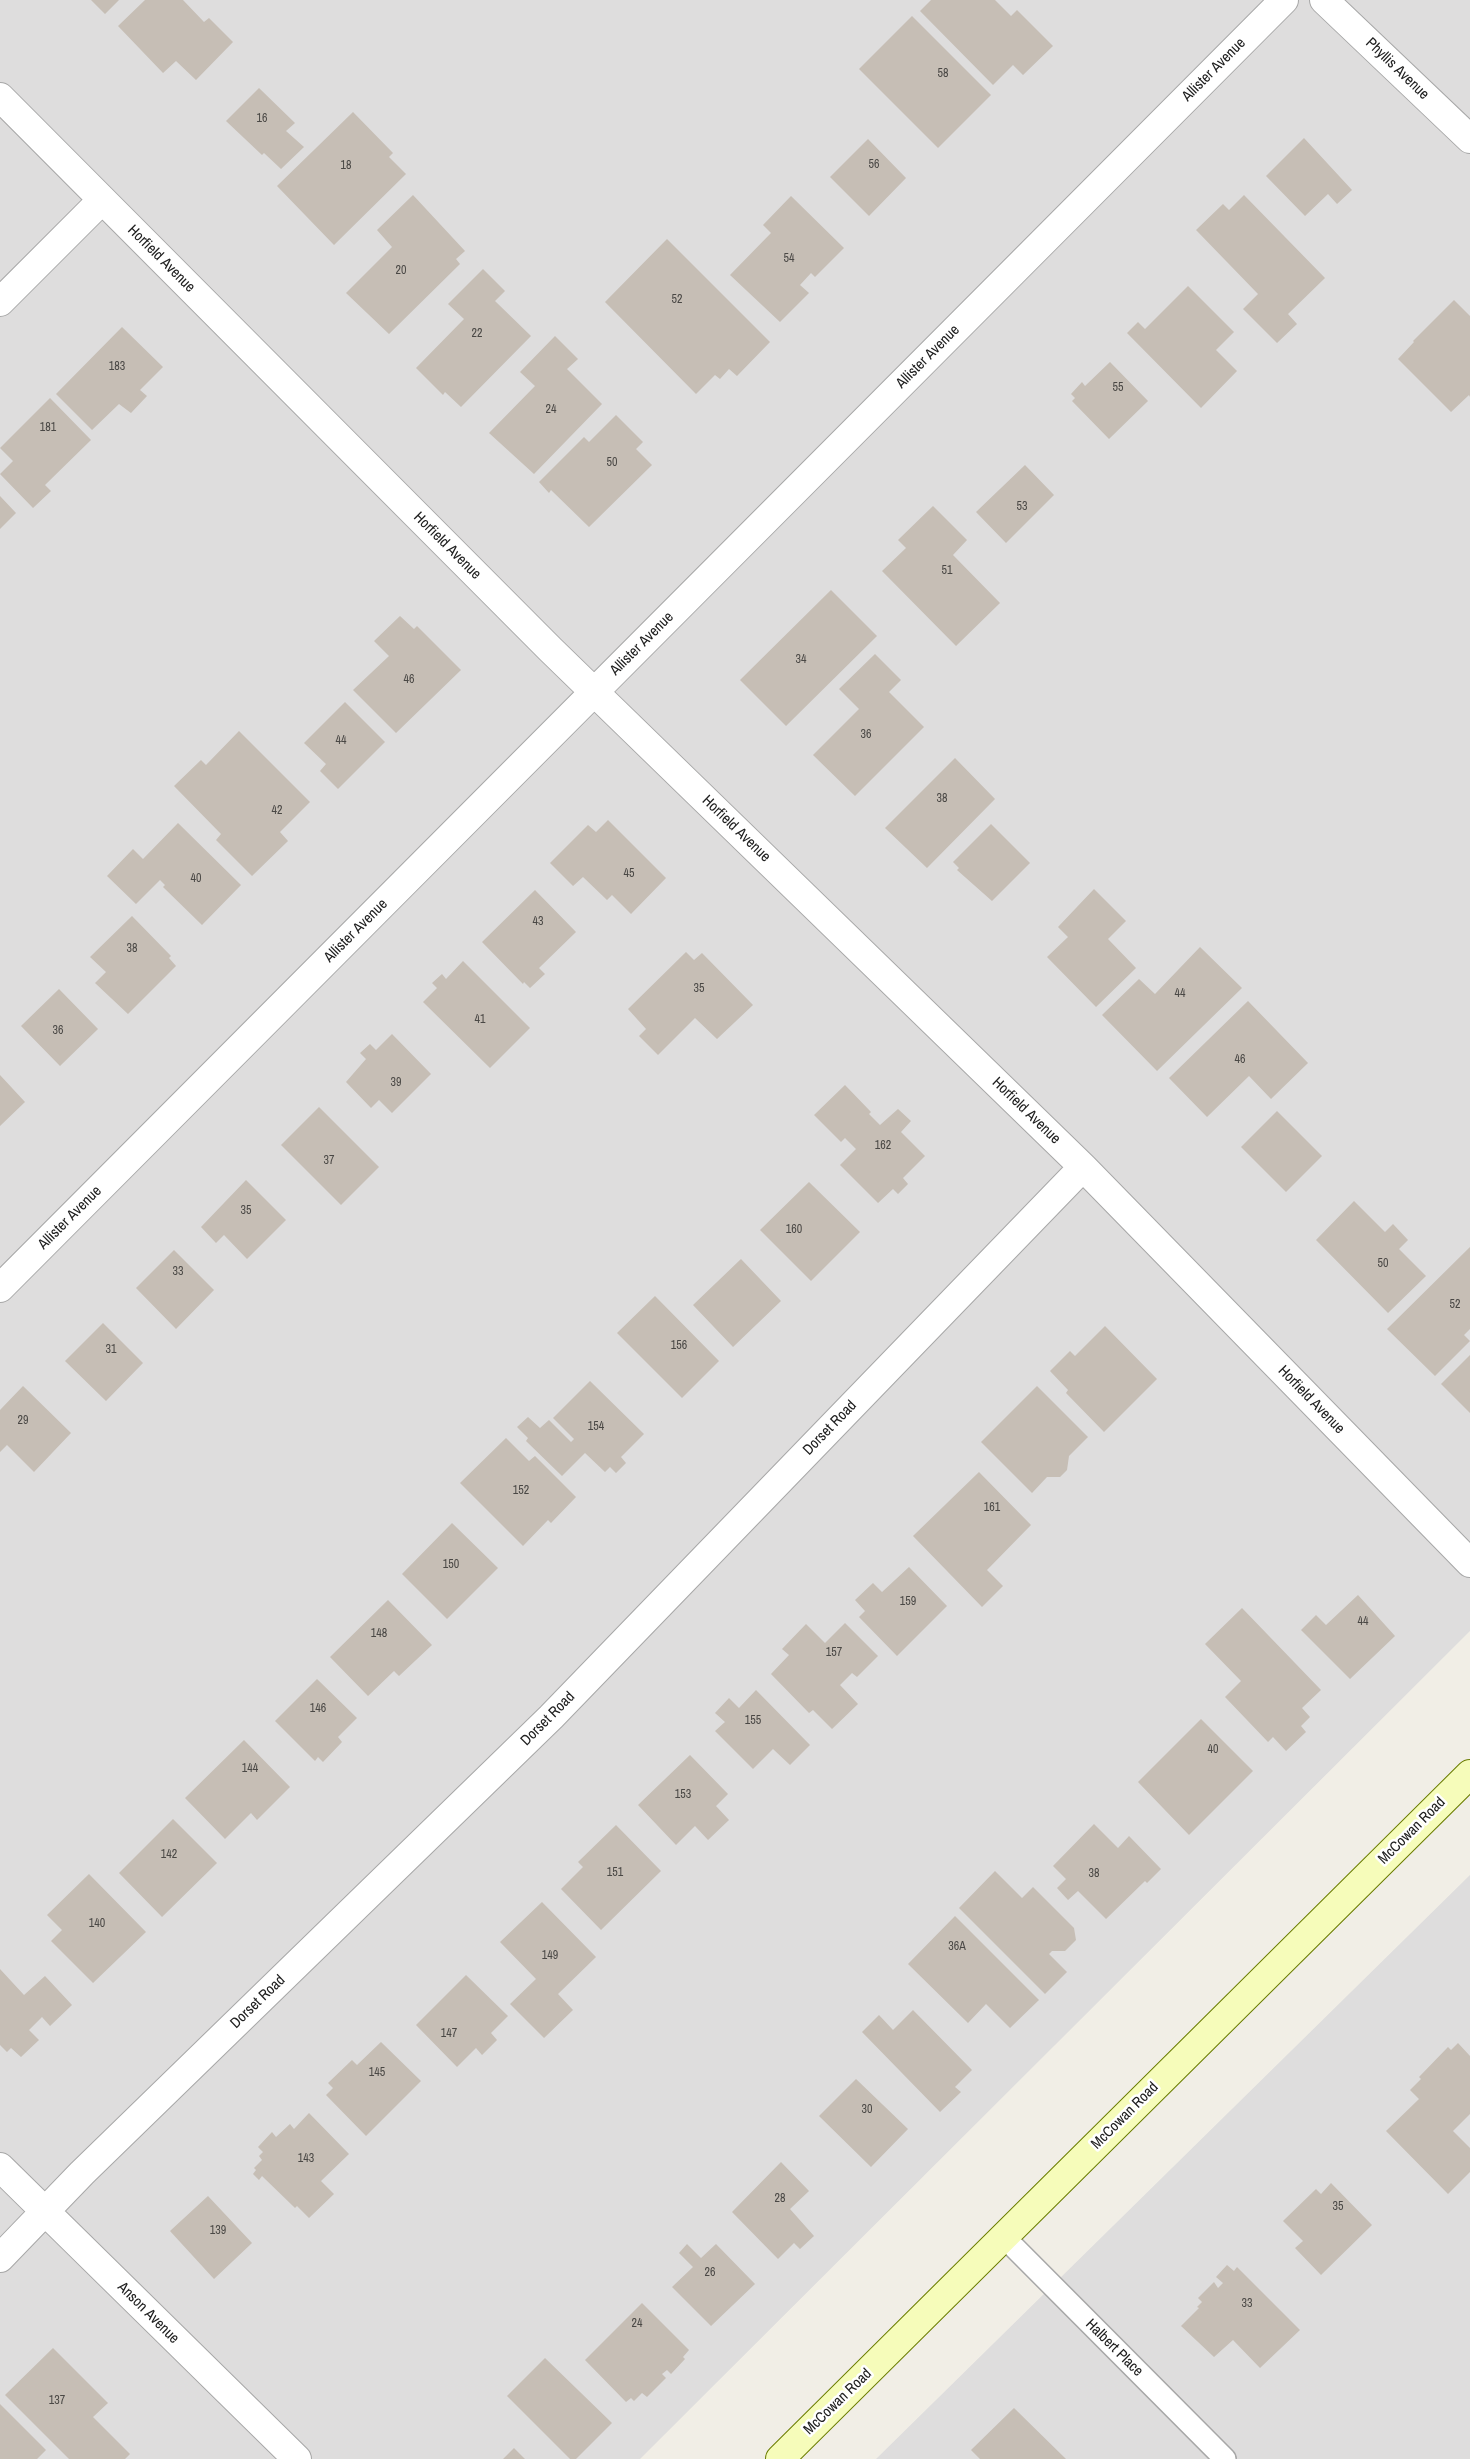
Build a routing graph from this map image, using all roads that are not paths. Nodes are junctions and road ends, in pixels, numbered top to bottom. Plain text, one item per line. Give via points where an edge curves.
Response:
1 (1284, 0) edge
2 (1324, 0) edge
3 (0, 97) edge
4 (1470, 139) edge
5 (102, 200) junction
6 (0, 302) edge
7 (594, 692) junction
8 (1083, 1167) junction
9 (0, 1288) edge
10 (1470, 1563) edge
11 (1470, 1774) edge
12 (0, 2167) edge
13 (46, 2211) junction
14 (1004, 2237) junction
15 (0, 2258) edge
16 (297, 2459) edge
17 (780, 2459) edge
18 (1225, 2459) edge

1 - 7 street, Allister Avenue
2 - 4 street, Phyllis Avenue
3 - 5 street, Horfield Avenue
5 - 6 street
5 - 7 street, Horfield Avenue
7 - 8 street, Horfield Avenue
7 - 9 street, Allister Avenue
8 - 10 street, Horfield Avenue
8 - 13 street, Dorset Road via 551,1717
11 - 14 street, McCowan Road
12 - 13 street, Anson Avenue
13 - 15 street, Dorset Road
13 - 16 street, Anson Avenue
14 - 17 street, McCowan Road
14 - 18 lane, Halbert Place

